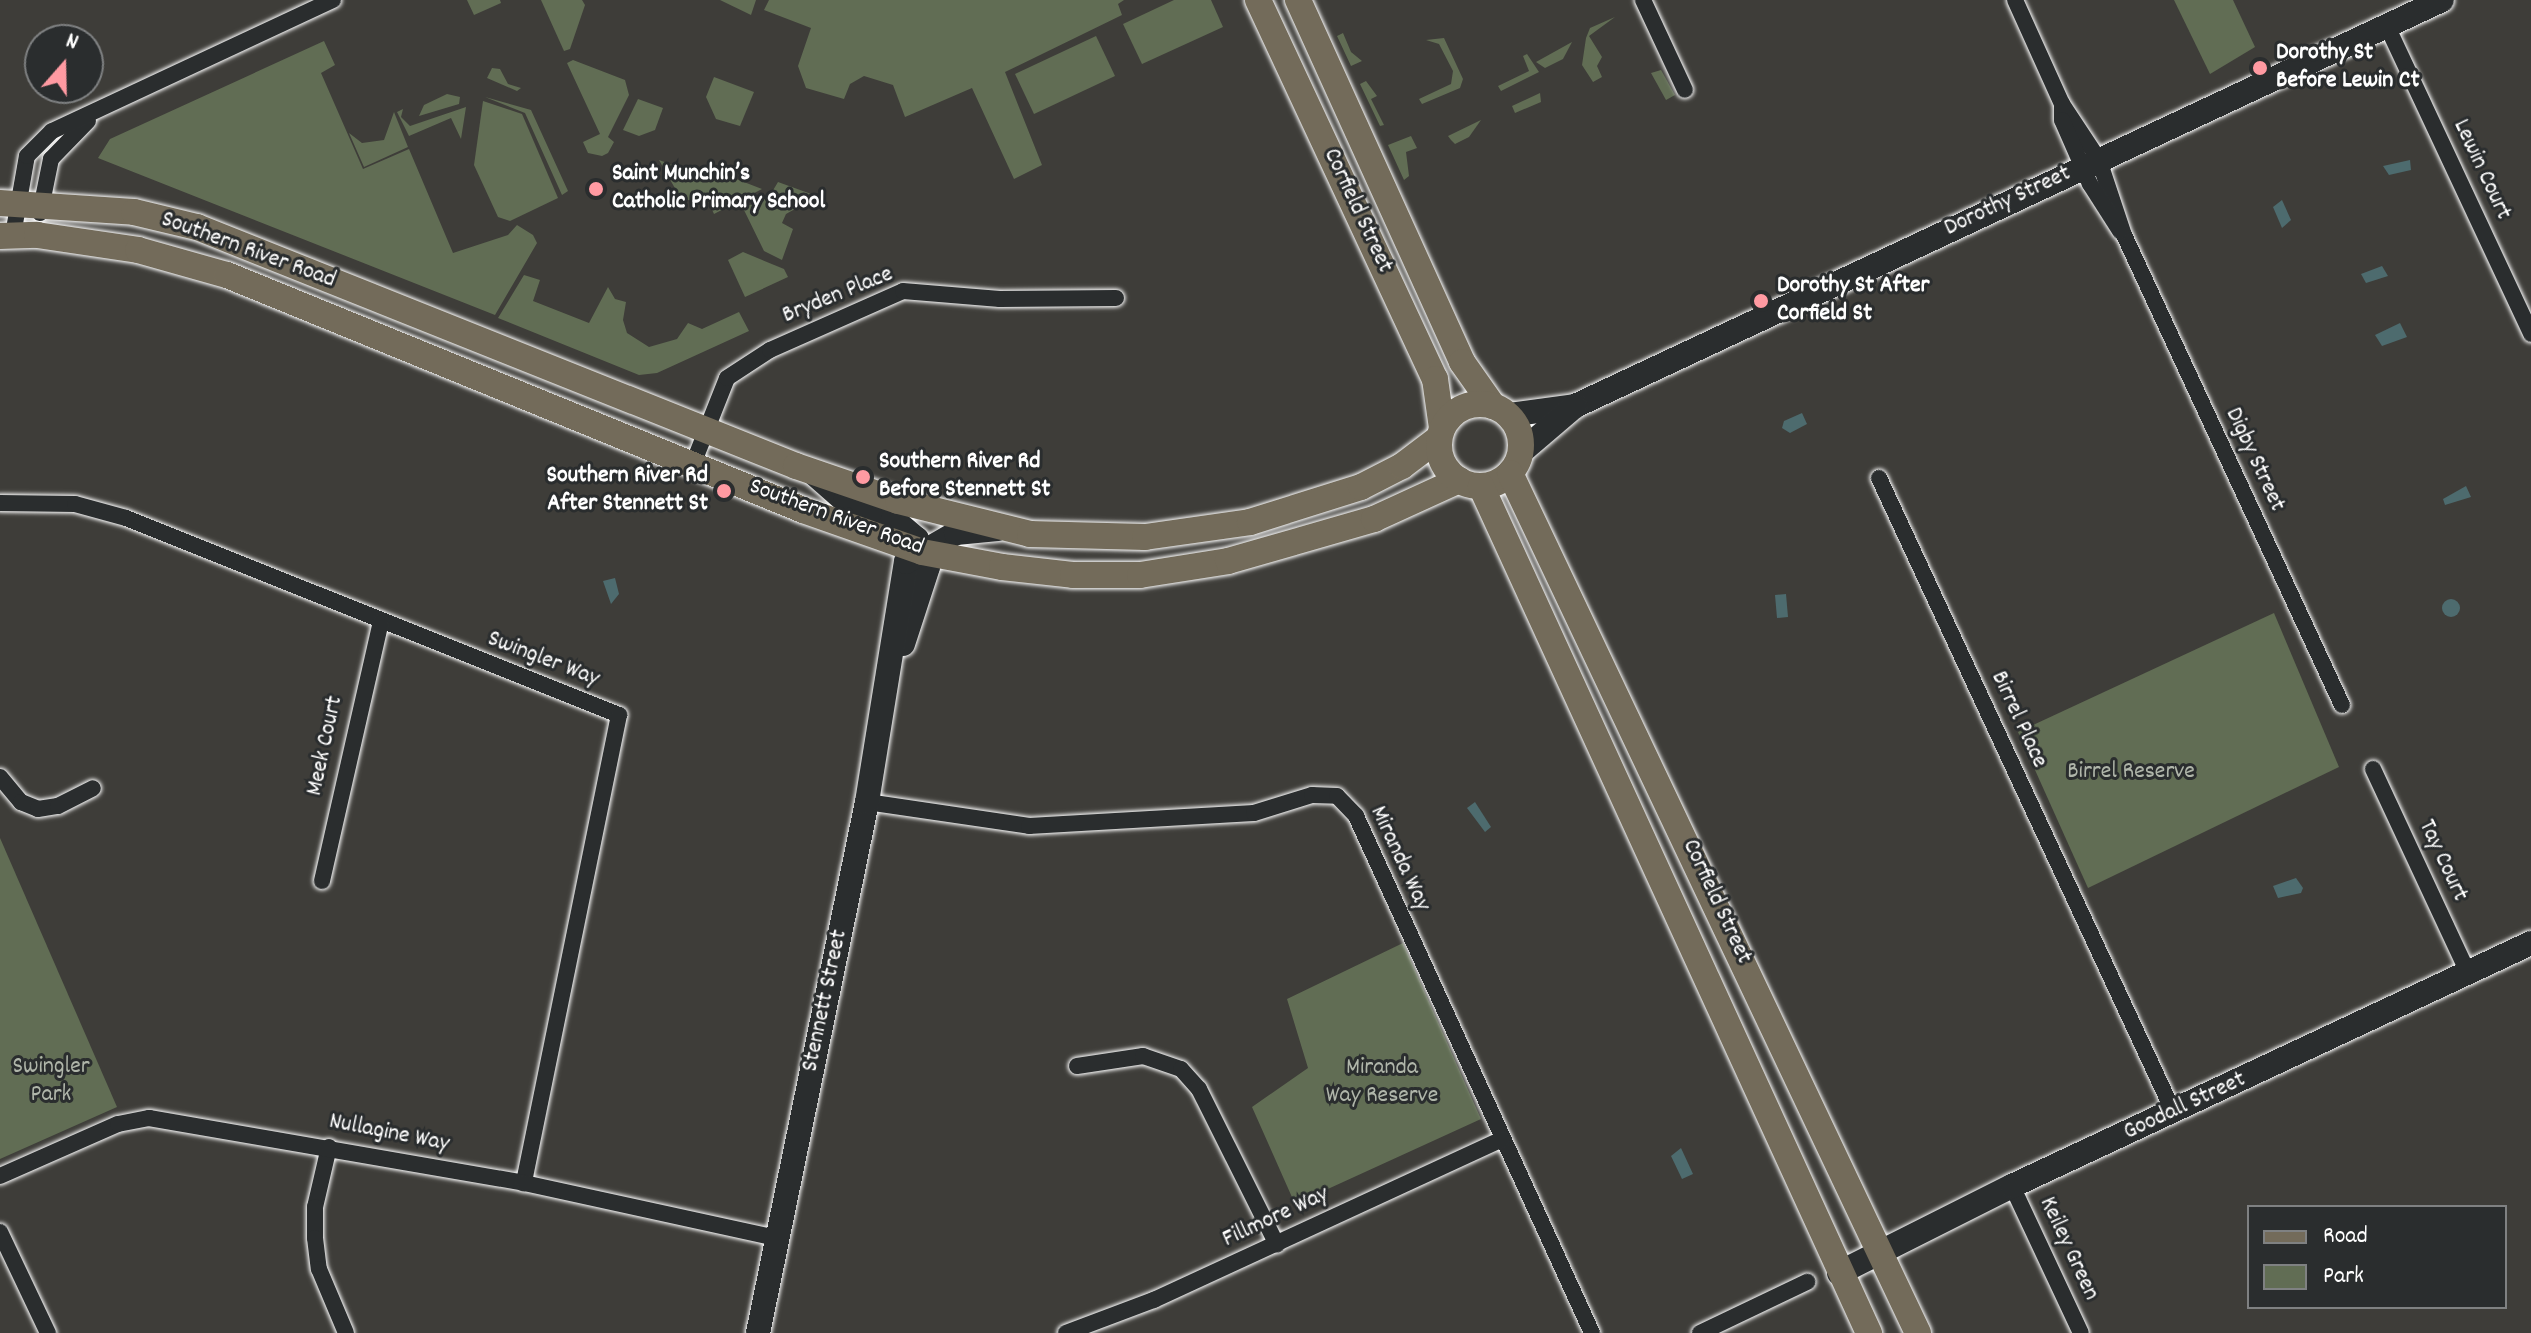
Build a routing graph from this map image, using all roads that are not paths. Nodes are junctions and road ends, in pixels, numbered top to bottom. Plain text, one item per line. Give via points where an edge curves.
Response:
1 (333, 0) edge
2 (1258, 0) edge
3 (1298, 0) edge
4 (1643, 0) edge
5 (2015, 0) edge
6 (2442, 0) edge
7 (2387, 26) junction
8 (1685, 90) dead end
9 (105, 107) junction
10 (2091, 164) junction
11 (20, 202) edge
12 (17, 235) edge
13 (1116, 298) dead end
14 (2531, 334) edge
15 (1575, 406) junction
16 (1501, 410) junction
17 (705, 431) junction
18 (1441, 433) junction
19 (1515, 463) junction
20 (693, 464) junction
21 (810, 471) junction
22 (1879, 478) dead end
23 (1470, 483) junction
24 (0, 503) edge
25 (999, 528) junction
26 (922, 552) junction
27 (381, 622) junction
28 (2342, 705) dead end
29 (2373, 769) dead end
30 (0, 777) edge
31 (93, 788) dead end
32 (867, 802) junction
33 (322, 881) dead end
34 (2531, 943) edge
35 (2468, 973) junction
36 (1077, 1066) dead end
37 (2174, 1113) junction
38 (1502, 1139) junction
39 (329, 1147) junction
40 (0, 1176) edge
41 (524, 1183) junction
42 (2012, 1186) junction
43 (0, 1232) edge
44 (777, 1238) junction
45 (1277, 1245) junction
46 (1880, 1251) junction
47 (1839, 1273) junction
48 (1807, 1282) dead end
49 (48, 1333) edge
50 (346, 1333) edge
51 (758, 1333) edge
52 (1066, 1333) edge
53 (1592, 1333) edge
54 (1700, 1333) edge
55 (1869, 1333) edge
56 (1918, 1333) edge
57 (2081, 1333) edge

1 - 9 street
2 - 18 main road, Corfield Street via 1435,379
3 - 16 main road, Corfield Street via 1462,362
4 - 8 street
5 - 10 street, Digby Street via 2062,104 2062,120
6 - 7 street, Dorothy Street
7 - 10 street, Dorothy Street
7 - 14 street, Lewin Court
9 - 11 street via 58,147
9 - 11 street via 52,131 33,146
10 - 15 street, Dorothy Street
10 - 28 street, Digby Street
11 - 12 street
11 - 12 street
11 - 17 main road, Southern River Road via 134,212 197,227
12 - 20 main road, Southern River Road via 138,250 227,275
13 - 17 street, Bryden Place via 1000,299 903,291 747,361 727,378
15 - 16 street, Dorothy Street
15 - 19 street, Dorothy Street
16 - 18 main road via 1458,410
16 - 19 main road via 1521,438
17 - 20 street, Bryden Place
17 - 21 main road, Southern River Road
18 - 23 main road via 1442,462
18 - 25 main road, Southern River Road via 1402,466 1361,487 1250,522 1102,539
19 - 23 main road
19 - 46 main road, Corfield Street
20 - 26 main road, Southern River Road
21 - 25 main road, Southern River Road
21 - 26 street via 845,501 911,530
22 - 37 street, Birrel Place
23 - 26 main road, Southern River Road via 1374,519 1228,561 1140,575 1073,575
23 - 47 main road, Corfield Street
24 - 27 street, Swingler Way via 75,504 126,518
25 - 26 street via 956,533
26 - 32 street, Stennett Street via 926,581 892,668
27 - 33 street, Meek Court
27 - 41 street, Swingler Way via 619,715
29 - 35 street, Tay Court
30 - 31 street via 21,802 38,809 58,806
32 - 38 street, Miranda Way via 1029,826 1254,813 1312,795 1337,796 1356,816
32 - 44 street, Stennett Street
34 - 35 street, Goodall Street
35 - 37 street, Goodall Street
36 - 45 street via 1143,1056 1181,1069 1199,1089
37 - 42 street, Goodall Street
38 - 45 street, Fillmore Way
38 - 53 street, Miranda Way
39 - 40 street, Nullagine Way via 149,1118 118,1124
39 - 41 street, Nullagine Way
39 - 50 street via 315,1207 315,1238 319,1269
41 - 44 street, Nullagine Way
42 - 46 street, Goodall Street
42 - 57 street, Keiley Green
43 - 49 street
44 - 51 street, Stennett Street
45 - 52 street, Fillmore Way
46 - 47 street, Goodall Street
46 - 56 main road, Corfield Street
47 - 55 main road, Corfield Street
48 - 54 street

